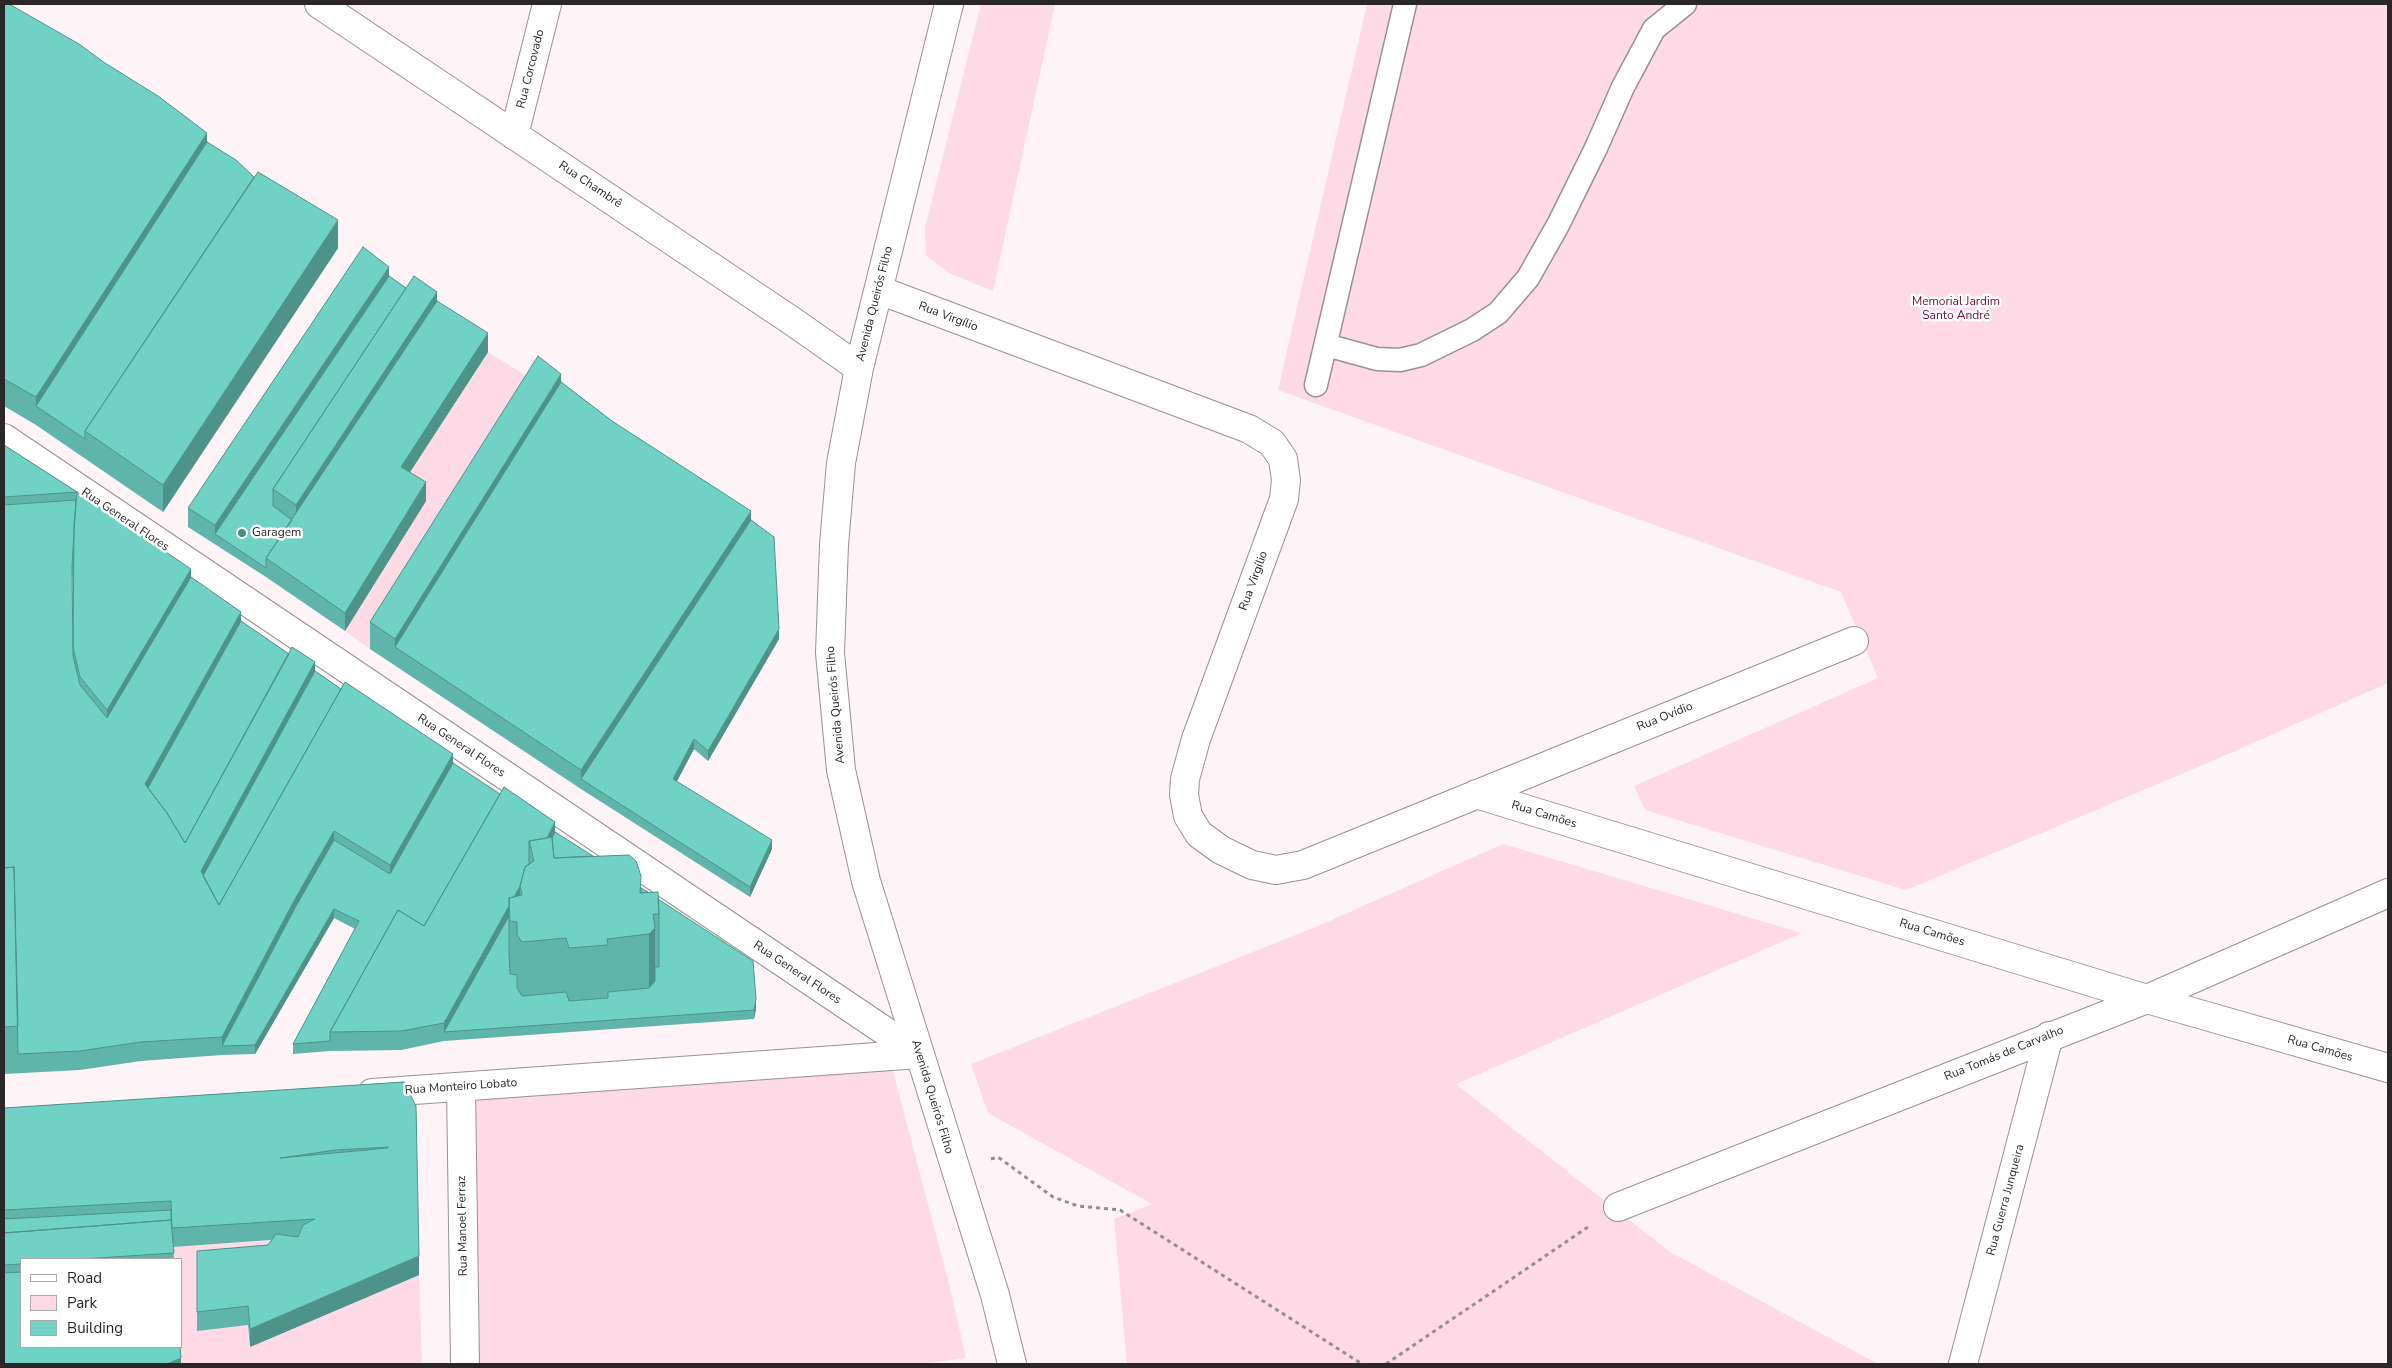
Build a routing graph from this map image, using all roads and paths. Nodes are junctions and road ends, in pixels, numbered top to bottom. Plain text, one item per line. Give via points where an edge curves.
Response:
1 (319, 4) edge
2 (547, 4) edge
3 (950, 4) edge
4 (1405, 4) edge
5 (1685, 4) edge
6 (514, 135) junction
7 (879, 290) junction
8 (1326, 345) junction
9 (859, 368) junction
10 (1316, 385) dead end
11 (4, 438) edge
12 (1854, 641) dead end
13 (1476, 794) junction
14 (2388, 893) edge
15 (2148, 998) junction
16 (2048, 1036) junction
17 (919, 1054) junction
18 (2388, 1068) edge
19 (461, 1087) junction
20 (351, 1095) edge
21 (955, 1169) junction
22 (1618, 1208) joint
23 (465, 1364) edge
24 (1012, 1364) edge
25 (1362, 1364) edge
26 (1386, 1364) edge
27 (1963, 1364) edge

1 - 6 street, Rua Chambrê
2 - 6 street, Rua Corcovado
3 - 7 street, Avenida Queirós Filho
4 - 8 lane
5 - 8 lane via 1654,28 1558,225 1528,278 1498,313 1421,355 1400,360 1377,359
6 - 9 street, Rua Chambrê
7 - 9 street, Avenida Queirós Filho
7 - 13 street, Rua Virgílio via 1250,429 1272,443 1283,459 1284,500 1196,739 1185,779 1188,816 1199,834 1221,850 1252,865 1276,870 1302,865
8 - 10 lane
9 - 17 street, Avenida Queirós Filho via 841,463 830,654 841,770 866,880
11 - 17 street, Rua General Flores
12 - 13 street, Rua Ovídio
13 - 15 street, Rua Camões
14 - 15 street, Rua Tomás de Carvalho
15 - 16 street, Rua Tomás de Carvalho
15 - 18 street, Rua Camões
16 - 22 street, Rua Tomás de Carvalho
16 - 27 street, Rua Guerra Junqueira
17 - 19 street, Rua Monteiro Lobato
17 - 21 street, Avenida Queirós Filho
19 - 20 street, Rua Monteiro Lobato
19 - 23 street, Rua Manoel Ferraz
21 - 24 street, Avenida Queirós Filho via 995,1295
21 - 25 path via 998,1157 1053,1197 1078,1206 1120,1210
22 - 26 path

